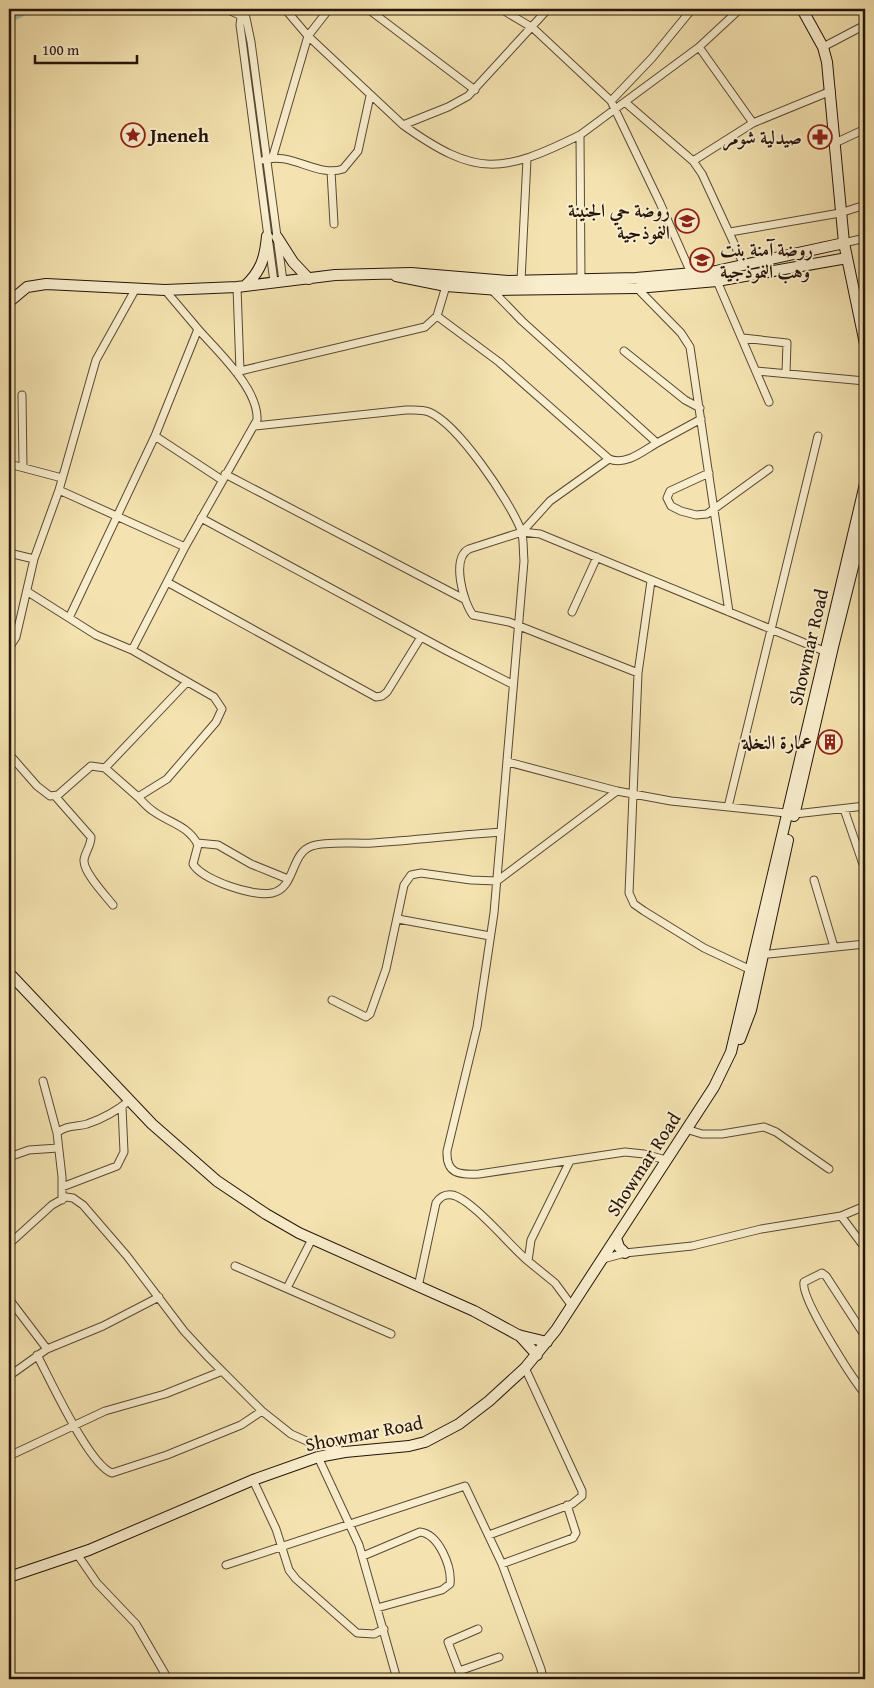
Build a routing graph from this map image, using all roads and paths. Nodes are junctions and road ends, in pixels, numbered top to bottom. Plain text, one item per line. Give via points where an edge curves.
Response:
1 (226, 9) edge
2 (285, 9) edge
3 (329, 9) edge
4 (368, 9) edge
5 (501, 9) edge
6 (548, 9) edge
7 (692, 9) edge
8 (740, 9) edge
9 (802, 9) edge
10 (242, 13) edge
11 (865, 25) edge
12 (533, 28) junction
13 (308, 36) junction
14 (699, 47) junction
15 (823, 47) junction
16 (475, 90) junction
17 (831, 91) junction
18 (370, 96) junction
19 (611, 101) junction
20 (626, 103) junction
21 (616, 110) junction
22 (753, 123) junction
23 (403, 125) junction
24 (865, 128) edge
25 (580, 135) junction
26 (835, 143) junction
27 (269, 158) junction
28 (527, 159) junction
29 (693, 160) junction
30 (258, 161) junction
31 (331, 171) junction
32 (865, 204) edge
33 (840, 213) junction
34 (334, 224) dead end
35 (730, 232) junction
36 (272, 236) junction
37 (865, 238) edge
38 (844, 243) junction
39 (846, 258) junction
40 (744, 265) junction
41 (385, 273) junction
42 (691, 273) junction
43 (309, 279) junction
44 (521, 280) junction
45 (581, 280) junction
46 (717, 280) junction
47 (279, 282) junction
48 (488, 284) junction
49 (446, 286) junction
50 (241, 287) junction
51 (637, 288) junction
52 (135, 290) junction
53 (164, 290) junction
54 (9, 302) edge
55 (437, 316) junction
56 (198, 329) junction
57 (743, 338) junction
58 (865, 339) edge
59 (624, 351) dead end
60 (757, 371) junction
61 (238, 372) junction
62 (786, 372) junction
63 (865, 381) edge
64 (22, 394) dead end
65 (769, 402) dead end
66 (700, 408) junction
67 (702, 419) junction
68 (255, 426) junction
69 (155, 436) junction
70 (818, 436) dead end
71 (657, 443) junction
72 (609, 459) junction
73 (9, 464) edge
74 (23, 467) junction
75 (769, 469) dead end
76 (709, 472) junction
77 (223, 477) junction
78 (62, 478) junction
79 (865, 484) edge
80 (59, 490) junction
81 (713, 511) junction
82 (118, 515) junction
83 (201, 518) junction
84 (865, 519) edge
85 (522, 532) junction
86 (185, 547) junction
87 (9, 553) edge
88 (597, 557) junction
89 (34, 559) junction
90 (651, 581) junction
91 (167, 582) junction
92 (28, 592) junction
93 (464, 600) junction
94 (572, 612) dead end
95 (729, 612) junction
96 (69, 618) junction
97 (518, 625) junction
98 (771, 628) junction
99 (421, 637) junction
100 (9, 648) edge
101 (132, 650) junction
102 (824, 651) junction
103 (638, 673) junction
104 (187, 682) junction
105 (512, 684) junction
106 (9, 754) edge
107 (508, 762) junction
108 (105, 768) junction
109 (617, 791) junction
110 (632, 794) junction
111 (55, 796) junction
112 (138, 797) junction
113 (865, 805) edge
114 (728, 806) junction
115 (844, 809) junction
116 (792, 813) junction
117 (501, 832) junction
118 (197, 843) junction
119 (865, 870) edge
120 (288, 879) junction
121 (497, 880) junction
122 (814, 880) dead end
123 (113, 905) dead end
124 (398, 919) junction
125 (490, 936) junction
126 (865, 944) edge
127 (834, 947) junction
128 (759, 955) junction
129 (751, 970) junction
130 (9, 974) edge
131 (332, 1000) dead end
132 (731, 1052) junction
133 (43, 1081) dead end
134 (126, 1103) junction
135 (686, 1129) junction
136 (57, 1133) junction
137 (58, 1148) junction
138 (9, 1157) edge
139 (666, 1160) junction
140 (570, 1161) junction
141 (830, 1169) dead end
142 (62, 1188) junction
143 (62, 1200) junction
144 (865, 1206) edge
145 (841, 1216) junction
146 (862, 1237) edge
147 (616, 1238) junction
148 (312, 1239) junction
149 (9, 1244) edge
150 (865, 1248) edge
151 (625, 1253) junction
152 (603, 1259) junction
153 (528, 1261) junction
154 (235, 1266) dead end
155 (418, 1287) junction
156 (287, 1288) junction
157 (159, 1297) junction
158 (9, 1298) edge
159 (572, 1306) junction
160 (391, 1334) dead end
161 (518, 1335) junction
162 (865, 1336) edge
163 (547, 1342) junction
164 (48, 1349) junction
165 (37, 1355) junction
166 (537, 1355) junction
167 (525, 1368) junction
168 (220, 1372) junction
169 (9, 1376) edge
170 (865, 1394) edge
171 (262, 1411) junction
172 (75, 1425) junction
173 (345, 1452) junction
174 (9, 1456) edge
175 (318, 1457) junction
176 (254, 1480) junction
177 (567, 1506) junction
178 (349, 1524) junction
179 (489, 1535) junction
180 (282, 1548) junction
181 (77, 1554) junction
182 (363, 1556) junction
183 (502, 1564) junction
184 (226, 1565) dead end
185 (9, 1577) edge
186 (377, 1608) junction
187 (384, 1629) junction
188 (478, 1629) dead end
189 (499, 1657) dead end
190 (459, 1671) junction
191 (168, 1679) edge
192 (397, 1679) edge
193 (462, 1679) edge
194 (543, 1679) edge

1 - 10 street
2 - 13 street
3 - 13 street
4 - 16 street
5 - 12 street
6 - 12 street
7 - 19 street
8 - 14 street
9 - 15 main road
10 - 27 street
10 - 30 street
11 - 15 street
12 - 16 street
12 - 19 street
13 - 18 street
13 - 27 street
14 - 20 street
14 - 22 street
15 - 17 main road
16 - 23 street via 448,107
17 - 22 street
17 - 26 main road
18 - 23 street
18 - 31 street via 358,151 346,167
19 - 21 street
20 - 21 street
20 - 29 street
21 - 25 street
21 - 42 street
22 - 29 street
23 - 28 street via 444,153 473,164
24 - 26 street
25 - 28 street
25 - 45 street
26 - 33 main road
27 - 30 street
27 - 31 street
27 - 36 street
28 - 44 street
29 - 35 street
30 - 36 street
31 - 34 street
32 - 33 street
33 - 35 street
33 - 38 main road
35 - 40 street
36 - 43 main road
36 - 47 street
36 - 50 main road via 258,273
37 - 38 street
38 - 39 main road
38 - 40 main road
39 - 46 main road
39 - 58 main road
40 - 42 main road
41 - 43 main road
41 - 48 main road via 411,272
41 - 49 main road
42 - 45 main road
43 - 47 main road
44 - 45 main road
44 - 48 main road
46 - 51 main road
46 - 57 street
47 - 50 main road
48 - 49 main road
48 - 51 main road
48 - 71 street via 522,321
49 - 55 street
50 - 53 main road
50 - 61 street
51 - 66 street via 687,342 693,358
52 - 53 main road
52 - 54 main road via 40,285 27,287
52 - 78 street via 96,360
53 - 56 street
55 - 61 street via 425,327
55 - 72 street via 499,362
56 - 61 street
56 - 69 street
57 - 60 street
57 - 62 street via 787,343
59 - 66 street via 685,400
60 - 62 street
60 - 65 street
61 - 68 street via 256,406
62 - 63 street
64 - 74 street
66 - 67 street
67 - 71 street
67 - 76 street
68 - 77 street
68 - 85 street via 406,410 428,412 451,428 473,454
69 - 77 street
69 - 82 street
70 - 98 street
71 - 72 street via 626,460
72 - 85 street via 559,494
73 - 74 street
74 - 78 street
75 - 81 street
76 - 81 street
76 - 81 street via 673,489 666,498 671,506 689,514 702,515
77 - 83 street
77 - 93 street
78 - 80 street
79 - 102 main road, Showmar Road
80 - 82 street
80 - 89 street
81 - 95 street
82 - 86 street
82 - 96 street
83 - 86 street
83 - 99 street
84 - 116 main road, Showmar Road
85 - 88 street via 548,537
85 - 93 street via 462,554
85 - 97 street via 524,561
86 - 91 street
87 - 89 street
88 - 90 street
88 - 94 street
89 - 92 street
90 - 95 street
90 - 103 street
91 - 99 street via 376,697 387,692
91 - 101 street
92 - 96 street
92 - 100 street via 16,637
93 - 97 street via 477,617
95 - 98 street
96 - 101 street via 96,635
97 - 103 street
97 - 105 street
98 - 102 street
98 - 114 street
99 - 105 street
101 - 104 street
102 - 116 main road, Showmar Road
103 - 110 street
104 - 108 street
104 - 112 street via 217,700 222,709 220,717 167,779
105 - 107 street
106 - 111 street via 44,792
107 - 109 street
107 - 117 street
108 - 111 street via 87,768
108 - 112 street
109 - 110 street
109 - 121 street
110 - 114 street
110 - 129 street via 629,893 634,904 704,948
111 - 123 street via 91,837 84,857 85,868
112 - 118 street via 152,811 182,826
113 - 115 street
114 - 116 street
115 - 116 street
115 - 119 street
116 - 128 main road, Showmar Road
117 - 120 street via 314,845 301,854
117 - 121 street
118 - 120 street via 218,845 251,864
118 - 120 street via 194,867 225,884 269,894 280,890
121 - 124 street via 413,874 404,885
121 - 125 street
122 - 127 street
124 - 125 street
124 - 131 street via 386,969 370,1014 366,1017 359,1015
125 - 140 street via 477,1027 447,1160 455,1172 464,1175
126 - 127 street
127 - 128 street
128 - 129 main road, Showmar Road
128 - 132 main road, Showmar Road via 747,1024
129 - 132 main road, Showmar Road
130 - 134 main road
132 - 135 main road, Showmar Road via 714,1087
133 - 136 street
134 - 136 street via 87,1124 70,1126
134 - 142 street via 124,1152 118,1166
134 - 148 main road via 217,1181 266,1214
135 - 139 main road, Showmar Road
135 - 141 street via 702,1134 722,1134 764,1127
136 - 137 street
137 - 138 street via 29,1150
137 - 142 street
139 - 140 street via 625,1152
139 - 147 main road, Showmar Road
140 - 153 street via 531,1240
142 - 143 street
143 - 149 street via 52,1205
143 - 157 street via 73,1198 83,1205
144 - 145 street
145 - 146 street
145 - 151 street via 761,1229 692,1246
146 - 150 street
147 - 151 main road
147 - 152 main road, Showmar Road
148 - 155 main road
148 - 156 street
151 - 152 street
152 - 159 main road, Showmar Road
153 - 155 street via 466,1202 454,1195 446,1195 436,1203
153 - 159 street via 554,1283
154 - 156 street
155 - 161 main road via 474,1311
156 - 160 street
157 - 164 street via 104,1326
157 - 168 street
158 - 164 street
159 - 163 main road, Showmar Road
161 - 163 main road
161 - 166 main road
162 - 170 street via 826,1276 822,1273 804,1282 803,1289 812,1311
163 - 166 main road, Showmar Road
164 - 165 street
165 - 169 street
165 - 172 street
166 - 167 main road, Showmar Road
167 - 173 main road, Showmar Road via 476,1412 425,1442 385,1450
167 - 177 street via 582,1490 579,1500
168 - 171 street
168 - 172 street via 165,1394 105,1411
171 - 172 street via 241,1426 116,1474 104,1468 84,1444
171 - 173 street via 291,1434
172 - 174 street
173 - 175 main road, Showmar Road
175 - 176 main road, Showmar Road
175 - 178 street
176 - 180 street
176 - 181 main road, Showmar Road
177 - 179 street
177 - 183 street via 576,1533 573,1538
178 - 179 street via 466,1486
178 - 180 street
178 - 182 street
179 - 183 street
180 - 184 street
180 - 187 street via 289,1570 296,1579 347,1626 366,1635
181 - 185 main road, Showmar Road
181 - 191 street via 101,1588 136,1624
182 - 186 street
182 - 186 street via 420,1532 428,1533 436,1541 451,1575 450,1584 442,1590
183 - 194 street
186 - 187 street
187 - 192 street
188 - 190 street via 448,1642
189 - 190 street
190 - 193 street

